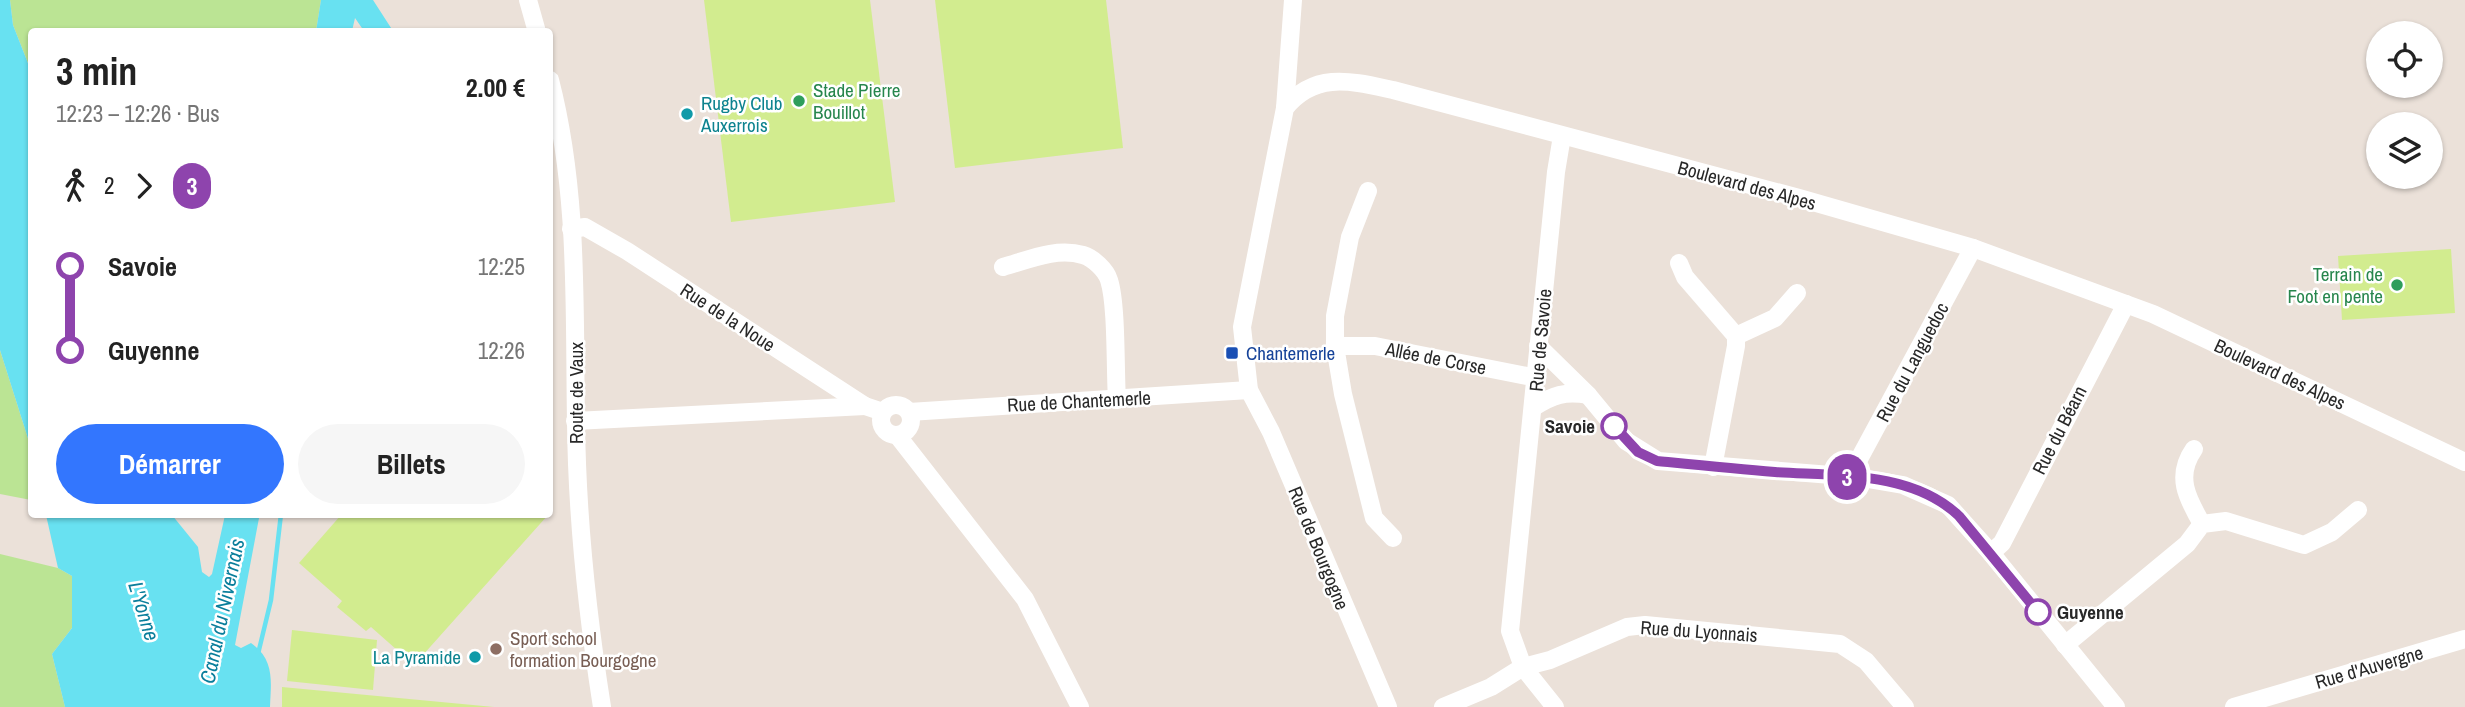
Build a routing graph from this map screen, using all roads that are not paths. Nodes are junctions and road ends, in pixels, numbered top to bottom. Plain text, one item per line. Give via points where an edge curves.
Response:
1 (528, 0) edge
2 (1293, 0) edge
3 (536, 28) edge
4 (553, 94) edge
5 (1285, 108) junction
6 (1562, 136) junction
7 (1368, 191) dead end
8 (571, 229) junction
9 (1973, 248) junction
10 (1679, 263) dead end
11 (1003, 267) dead end
12 (1797, 293) dead end
13 (2126, 304) junction
14 (1735, 336) junction
15 (1335, 346) junction
16 (1538, 346) junction
17 (1537, 378) junction
18 (1249, 390) junction
19 (1588, 395) junction
20 (1117, 400) junction
21 (865, 405) junction
22 (1534, 407) junction
23 (883, 412) junction
24 (909, 412) junction
25 (575, 421) junction
26 (897, 435) junction
27 (2194, 449) dead end
28 (2465, 462) edge
29 (1713, 467) junction
30 (1856, 477) junction
31 (2358, 510) dead end
32 (2202, 524) junction
33 (1393, 538) dead end
34 (1991, 553) junction
35 (2465, 639) edge
36 (2066, 645) junction
37 (1523, 667) junction
38 (602, 707) edge
39 (1080, 707) edge
40 (1388, 707) edge
41 (1443, 707) edge
42 (1555, 707) edge
43 (1905, 707) edge
44 (2116, 707) edge
45 (2234, 707) edge

1 - 3 street
2 - 5 street
4 - 8 street, Route de Vaux via 564,144
5 - 6 street, Boulevard des Alpes via 1313,84 1368,85
5 - 18 street via 1244,306 1242,351
6 - 9 street, Boulevard des Alpes
6 - 16 street, Rue de Savoie
7 - 15 street via 1350,237 1335,316
8 - 21 street, Rue de la Noue via 585,227 627,251
8 - 25 street, Route de Vaux via 576,275
9 - 13 street, Boulevard des Alpes
9 - 30 street, Rue du Languedoc via 1858,461
10 - 14 street via 1685,277
11 - 20 street via 1067,253 1084,255 1102,268 1111,289
12 - 14 street via 1775,318
13 - 28 street, Boulevard des Alpes
13 - 34 street, Rue du Béarn via 2002,542
14 - 29 street
15 - 17 street, Allée de Corse via 1375,346
15 - 33 street via 1374,518
16 - 17 street, Rue de Savoie
16 - 19 street
17 - 22 street, Rue de Savoie
18 - 20 street, Rue de Chantemerle
18 - 40 street, Rue de Bourgogne
19 - 22 street via 1553,395
19 - 29 street via 1638,452 1657,461
20 - 24 street, Rue de Chantemerle
21 - 23 street, Rue de la Noue
21 - 25 street
22 - 37 street, Rue de Savoie via 1510,631
23 - 24 street via 897,405
23 - 26 street via 884,429
24 - 26 street via 910,424
25 - 38 street, Route de Vaux via 582,564
26 - 39 street via 1026,599
27 - 32 street via 2182,477
29 - 30 street
30 - 34 street via 1903,485 1948,505
31 - 32 street via 2333,532 2304,545 2226,521
32 - 36 street via 2187,544
34 - 36 street
35 - 45 street, Rue d'Auvergne
36 - 44 street
37 - 41 street, Rue du Lyonnais
37 - 42 street, Rue de Savoie
37 - 43 street, Rue du Lyonnais via 1636,625 1826,641 1859,654

